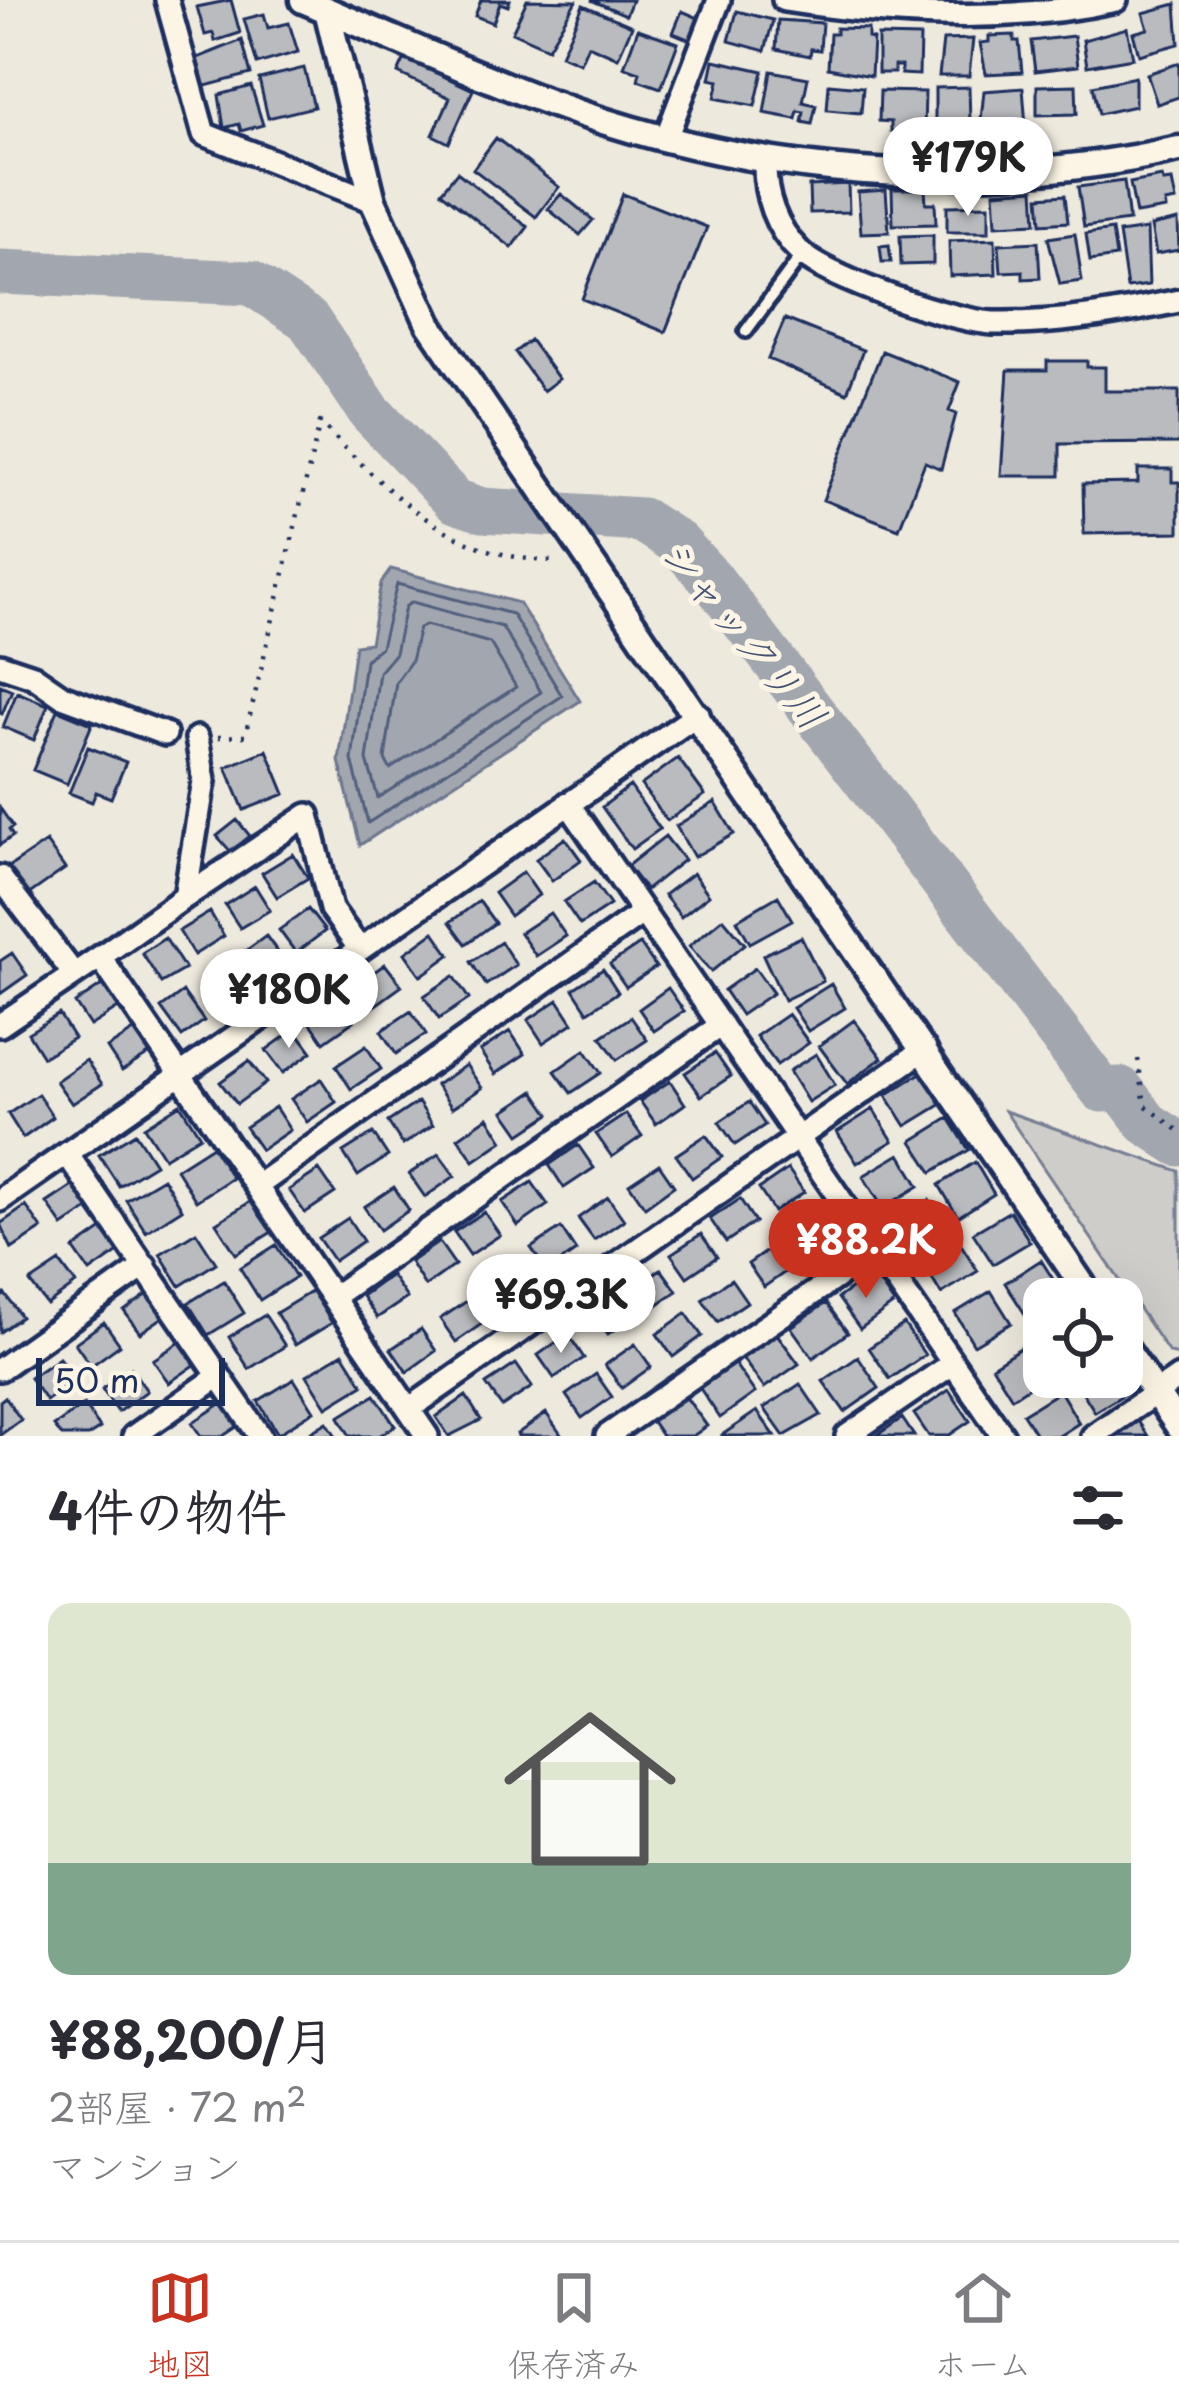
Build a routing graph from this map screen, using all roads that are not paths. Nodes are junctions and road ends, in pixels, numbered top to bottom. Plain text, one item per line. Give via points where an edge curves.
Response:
1 (167, 0) edge
2 (303, 0) edge
3 (719, 0) edge
4 (784, 0) edge
5 (1116, 0) edge
6 (1018, 7) edge
7 (327, 10) junction
8 (666, 138) junction
9 (1179, 149) edge
10 (765, 161) junction
11 (374, 201) junction
12 (802, 255) junction
13 (1179, 302) edge
14 (746, 331) dead end
15 (0, 665) edge
16 (698, 714) junction
17 (165, 734) dead end
18 (197, 738) road end
19 (568, 803) junction
20 (0, 877) edge
21 (185, 897) junction
22 (642, 913) junction
23 (359, 948) junction
24 (100, 957) junction
25 (73, 973) junction
26 (0, 1025) edge
27 (721, 1025) junction
28 (926, 1049) junction
29 (180, 1076) junction
30 (797, 1138) junction
31 (67, 1154) junction
32 (257, 1186) junction
33 (0, 1200) edge
34 (877, 1249) junction
35 (145, 1266) junction
36 (1078, 1278) edge
37 (334, 1296) junction
38 (952, 1364) junction
39 (0, 1369) edge
40 (219, 1376) junction
41 (1143, 1376) edge
42 (1179, 1376) edge
43 (1155, 1394) junction
44 (409, 1408) junction
45 (1179, 1427) edge
46 (134, 1436) edge
47 (260, 1436) edge
48 (427, 1436) edge
49 (607, 1436) edge
50 (847, 1436) edge
51 (1003, 1436) edge
52 (1094, 1436) edge

1 - 11 street via 204,134
2 - 7 street
3 - 8 street
4 - 6 street via 928,15
5 - 6 street
7 - 8 street via 547,102
7 - 11 street
8 - 10 street
9 - 10 street via 957,176
10 - 12 street via 767,200
11 - 16 street via 429,323
12 - 13 street via 970,321 1101,316
12 - 14 lane
15 - 17 street
16 - 19 street
16 - 28 street
18 - 21 street via 204,781
19 - 22 street
19 - 23 street
20 - 25 street
21 - 23 street via 308,814 331,909
21 - 24 street
22 - 27 street
22 - 32 street
23 - 29 street
24 - 25 street
24 - 29 street
25 - 26 street
27 - 30 street
27 - 37 street
28 - 30 street
28 - 36 street
29 - 31 street
29 - 32 street
30 - 34 street
30 - 44 street
31 - 33 street
31 - 35 street
32 - 37 street
34 - 38 street
34 - 49 street
35 - 39 street
35 - 40 street
37 - 44 street
38 - 50 street
38 - 51 street
40 - 46 street
40 - 47 street
41 - 43 street
42 - 43 street
43 - 45 street
43 - 52 street
44 - 48 street

